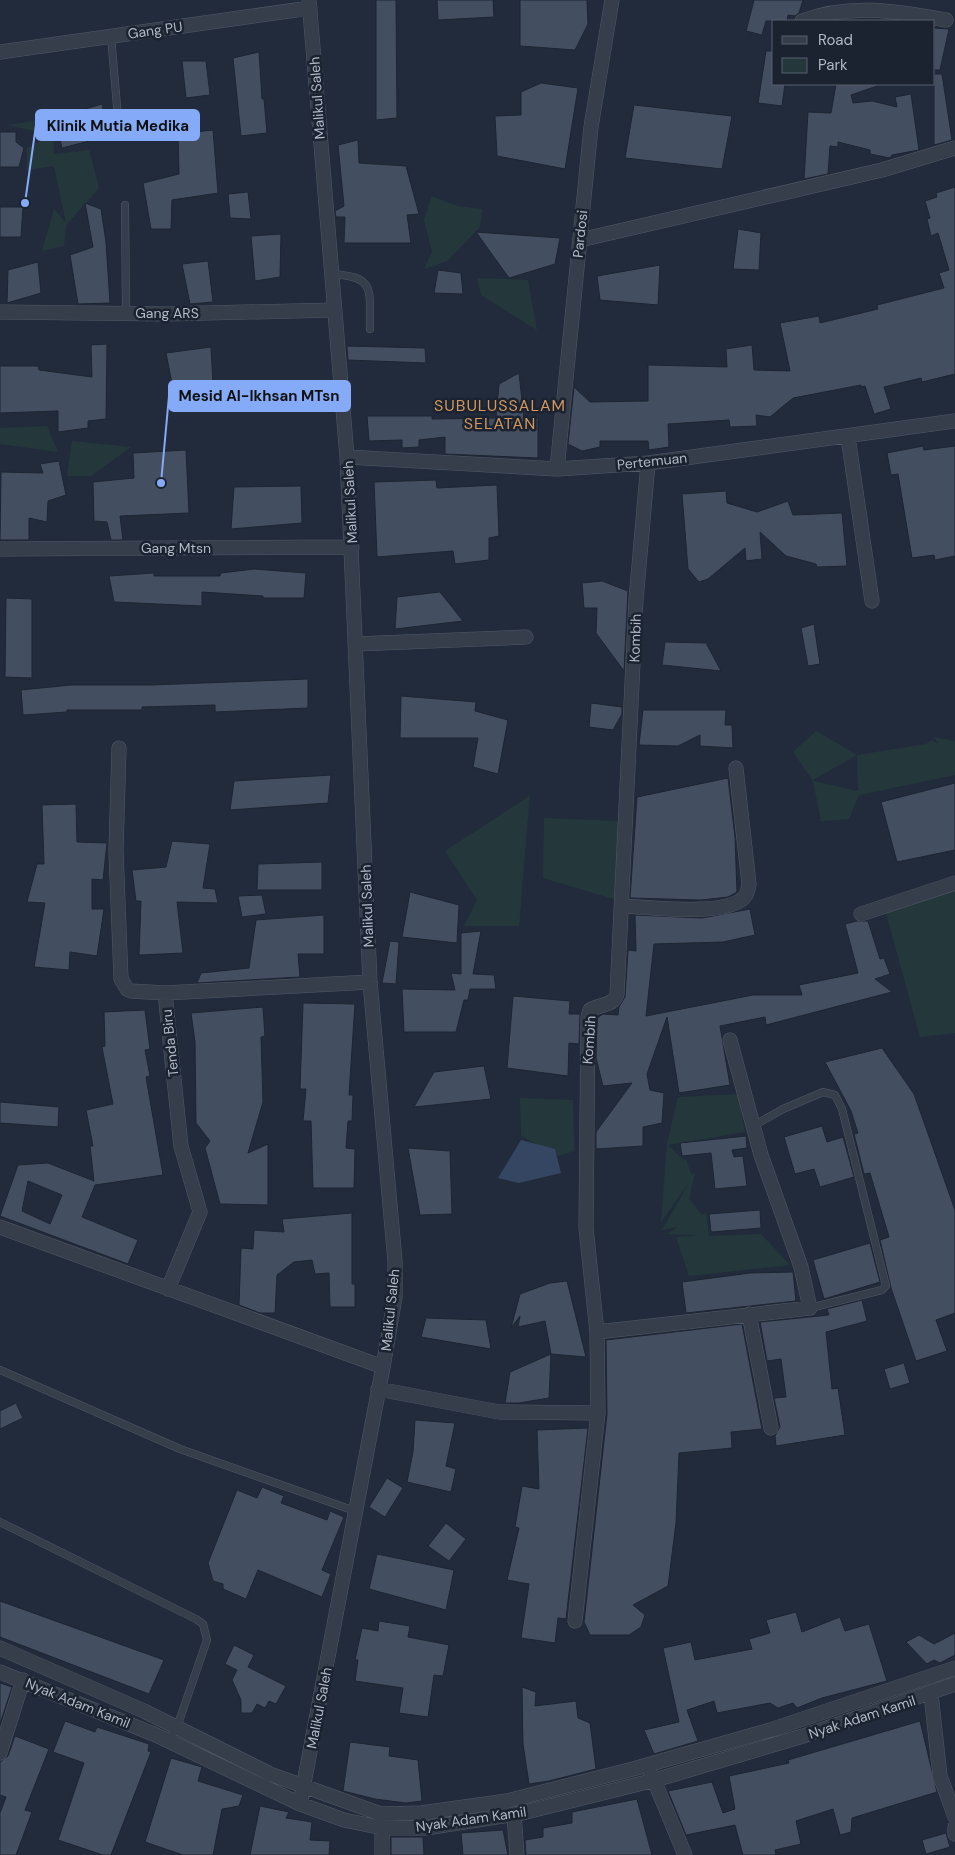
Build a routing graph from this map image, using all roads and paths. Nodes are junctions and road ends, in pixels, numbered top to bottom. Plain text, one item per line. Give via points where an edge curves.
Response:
1 (612, 0) edge
2 (310, 4) edge
3 (882, 5) edge
4 (805, 20) edge
5 (946, 20) dead end
6 (111, 36) junction
7 (0, 52) edge
8 (132, 128) dead end
9 (955, 148) edge
10 (125, 205) dead end
11 (580, 240) junction
12 (332, 274) junction
13 (334, 310) junction
14 (0, 312) edge
15 (126, 313) junction
16 (370, 329) dead end
17 (955, 422) edge
18 (848, 438) junction
19 (347, 457) junction
20 (648, 462) junction
21 (557, 469) junction
22 (352, 547) junction
23 (0, 549) edge
24 (872, 601) dead end
25 (526, 637) dead end
26 (356, 644) junction
27 (119, 748) dead end
28 (736, 768) dead end
29 (955, 883) edge
30 (623, 906) junction
31 (861, 914) dead end
32 (370, 982) junction
33 (165, 993) junction
34 (730, 1040) dead end
35 (753, 1126) junction
36 (0, 1227) edge
37 (168, 1288) junction
38 (810, 1308) junction
39 (749, 1314) junction
40 (597, 1332) junction
41 (383, 1367) junction
42 (0, 1370) edge
43 (378, 1389) junction
44 (598, 1413) junction
45 (771, 1428) dead end
46 (356, 1511) junction
47 (0, 1522) edge
48 (575, 1621) dead end
49 (0, 1648) edge
50 (955, 1668) edge
51 (0, 1672) edge
52 (23, 1680) junction
53 (955, 1684) edge
54 (930, 1694) junction
55 (177, 1727) junction
56 (169, 1741) junction
57 (0, 1753) edge
58 (648, 1765) junction
59 (655, 1780) junction
60 (303, 1787) junction
61 (300, 1804) junction
62 (464, 1807) junction
63 (381, 1814) junction
64 (514, 1814) junction
65 (955, 1817) edge
66 (465, 1822) junction
67 (955, 1827) edge
68 (383, 1828) junction
69 (955, 1834) edge
70 (382, 1855) edge
71 (516, 1855) edge
72 (686, 1855) edge

1 - 11 street, Pardosi via 590,127
2 - 6 street, Gang PU
2 - 12 street, Malikul Saleh
3 - 4 street via 825,13
3 - 5 street
6 - 7 street, Gang PU
6 - 8 lane via 118,118 122,127
9 - 11 street via 882,170
10 - 15 lane
11 - 21 street, Pardosi
12 - 13 street, Malikul Saleh
12 - 16 lane via 354,275 363,280 369,290
13 - 15 street, Gang ARS
13 - 19 street, Malikul Saleh
14 - 15 street, Gang ARS
17 - 18 street, Pertemuan
18 - 20 street, Pertemuan
18 - 24 street
19 - 21 street, Pertemuan
19 - 22 street, Malikul Saleh
20 - 21 street, Pertemuan
20 - 30 street, Kombih via 636,600
22 - 23 street, Gang Mtsn
22 - 26 street, Malikul Saleh
25 - 26 street
26 - 32 street, Malikul Saleh
27 - 33 street via 116,851 121,979 132,991
28 - 30 street via 748,894 734,904 709,909
29 - 31 street
30 - 40 street, Kombih via 616,999 590,1010 588,1017 586,1228
32 - 33 street, Tenda Biru
32 - 41 street, Malikul Saleh via 395,1261 394,1297
33 - 37 street, Tenda Biru via 181,1146 200,1212
34 - 35 street
35 - 38 street via 801,1267
35 - 38 lane via 823,1092 835,1095 842,1109 886,1286 882,1290
36 - 37 street
37 - 41 street
38 - 39 street
39 - 40 street
39 - 45 street
40 - 44 street, Kombih
41 - 43 street, Malikul Saleh
42 - 46 lane via 180,1449
43 - 44 street via 499,1412
43 - 46 street, Malikul Saleh
44 - 48 street, Kombih
46 - 60 street, Malikul Saleh
47 - 55 lane via 203,1624 207,1640
49 - 55 street
50 - 58 street via 866,1699
51 - 52 street, Nyak Adam Kamil
52 - 56 street, Nyak Adam Kamil
52 - 57 street
53 - 54 street, Nyak Adam Kamil
54 - 59 street, Nyak Adam Kamil
54 - 65 street via 940,1776
55 - 56 lane
55 - 60 street
56 - 61 street, Nyak Adam Kamil
58 - 59 street
58 - 62 street via 507,1800
59 - 64 street, Nyak Adam Kamil
59 - 72 street
60 - 61 street, Malikul Saleh
60 - 63 street
61 - 68 street, Nyak Adam Kamil via 344,1820
62 - 63 street
62 - 66 street
63 - 68 street
64 - 66 street, Nyak Adam Kamil
64 - 71 street
66 - 68 street, Nyak Adam Kamil via 426,1828
67 - 69 street
68 - 70 street

